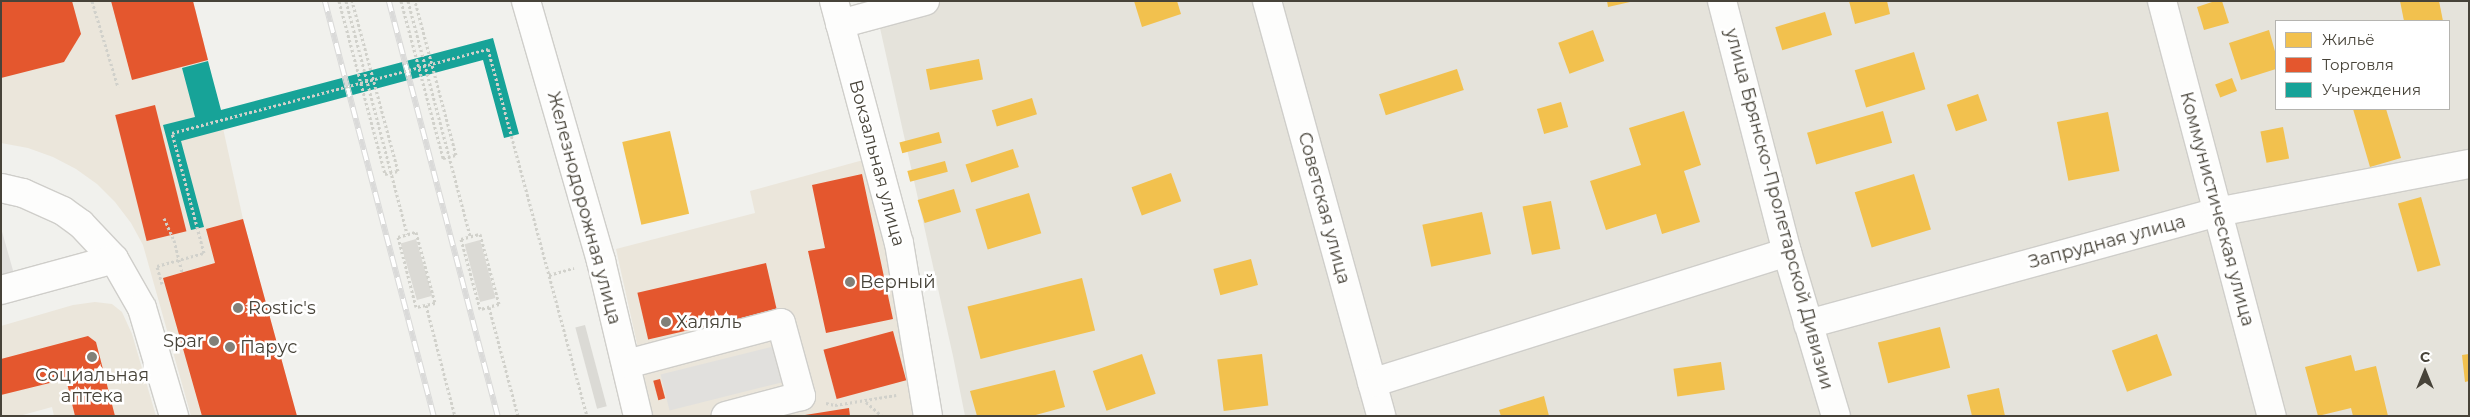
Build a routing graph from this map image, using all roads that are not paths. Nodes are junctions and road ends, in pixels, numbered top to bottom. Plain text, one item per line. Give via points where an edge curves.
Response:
1 (526, 1) edge
2 (925, 1) edge
3 (1267, 1) edge
4 (1722, 1) edge
5 (2162, 1) edge
6 (837, 13) edge
7 (2469, 164) edge
8 (1, 188) edge
9 (2217, 212) junction
10 (1787, 252) junction
11 (114, 258) junction
12 (1, 290) edge
13 (1808, 324) junction
14 (626, 364) junction
15 (1372, 383) junction
16 (926, 403) edge
17 (174, 416) edge
18 (638, 416) edge
19 (726, 416) edge
20 (1381, 416) edge
21 (1836, 416) edge
22 (2272, 416) edge

1 - 14 street, Железнодорожная улица via 601,261
2 - 6 street
3 - 15 street, Советская улица
4 - 10 street, улица Брянско-Пролетарской Дивизии
5 - 9 street, Коммунистическая улица
6 - 16 street, Вокзальная улица via 899,243
7 - 9 street, Запрудная улица
8 - 11 street via 63,211 81,224
9 - 13 street, Запрудная улица
9 - 22 street, Коммунистическая улица
10 - 13 street, улица Брянско-Пролетарской Дивизии
10 - 15 street
11 - 12 street
11 - 17 street via 142,308
13 - 21 street, улица Брянско-Пролетарской Дивизии
14 - 18 street, Железнодорожная улица
14 - 19 street via 782,323 801,396
15 - 20 street, Советская улица

